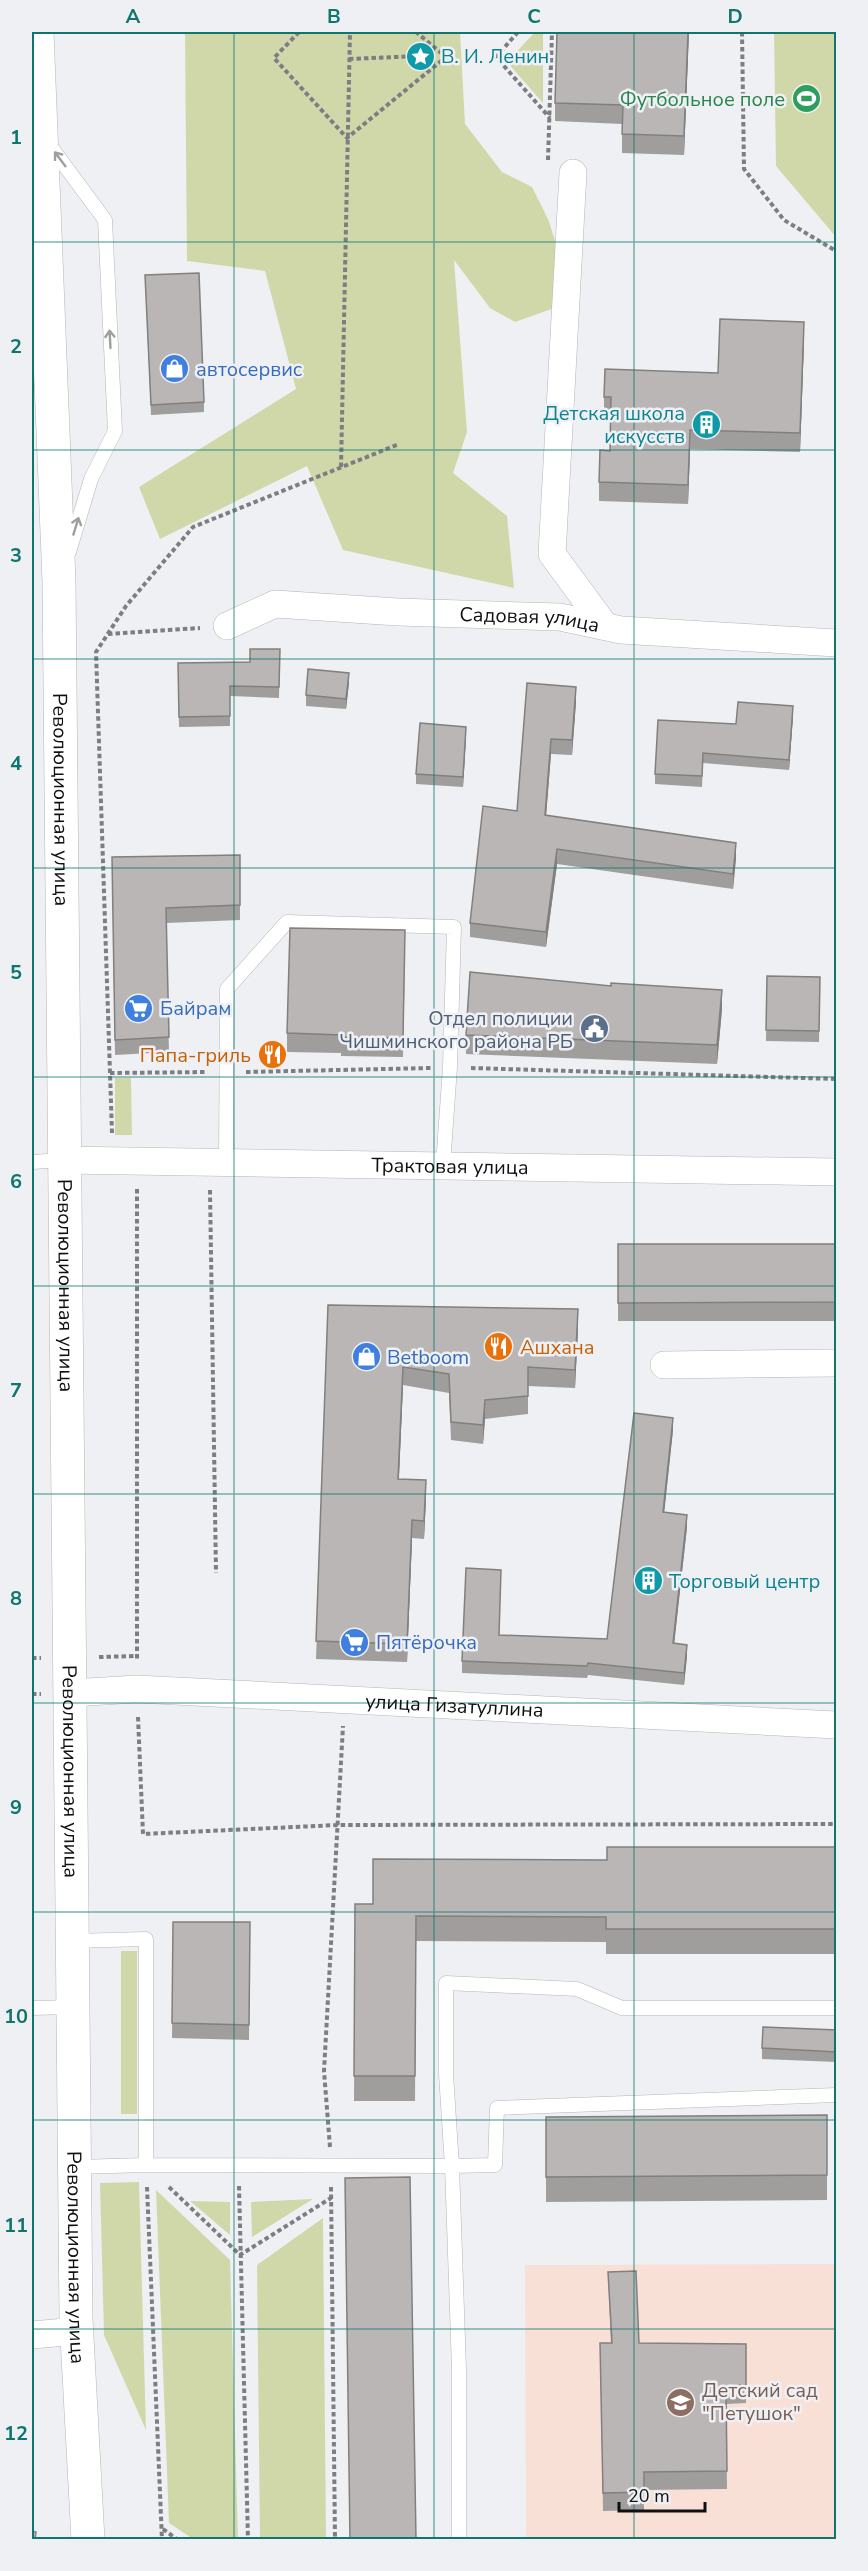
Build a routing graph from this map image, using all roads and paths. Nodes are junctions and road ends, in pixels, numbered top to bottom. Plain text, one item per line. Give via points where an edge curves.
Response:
1 (299, 32) edge
2 (350, 32) edge
3 (416, 32) edge
4 (518, 32) edge
5 (552, 32) edge
6 (742, 32) edge
7 (39, 36) edge
8 (420, 56) dead end
9 (349, 59) junction
10 (550, 118) junction
11 (40, 133) junction
12 (347, 138) junction
13 (573, 173) joint
14 (837, 251) edge
15 (40, 300) edge
16 (399, 444) dead end
17 (342, 467) junction
18 (59, 582) junction
19 (605, 626) junction
20 (227, 627) joint
21 (108, 634) junction
22 (837, 644) edge
23 (64, 1160) junction
24 (125, 1161) junction
25 (32, 1162) edge
26 (218, 1162) junction
27 (443, 1166) junction
28 (837, 1172) edge
29 (837, 1363) edge
30 (664, 1365) dead end
31 (216, 1573) dead end
32 (137, 1689) junction
33 (72, 1694) junction
34 (345, 1698) junction
35 (837, 1725) edge
36 (837, 1824) edge
37 (338, 1825) junction
38 (72, 1941) junction
39 (73, 2007) junction
40 (32, 2008) edge
41 (837, 2008) edge
42 (837, 2096) edge
43 (146, 2165) junction
44 (238, 2165) junction
45 (331, 2165) junction
46 (452, 2166) junction
47 (76, 2167) junction
48 (331, 2198) junction
49 (240, 2255) junction
50 (77, 2331) junction
51 (32, 2335) edge
52 (162, 2529) junction
53 (88, 2540) edge
54 (162, 2540) edge
55 (178, 2540) edge
56 (248, 2540) edge
57 (335, 2540) edge
58 (459, 2540) edge

1 - 12 path via 274,58
2 - 9 path
3 - 12 path via 446,57
4 - 10 path via 496,57
5 - 10 path
6 - 14 path via 744,168 784,220
7 - 11 main road, Революционная улица
8 - 9 path
9 - 12 path
10 - 13 path via 548,160
11 - 15 main road, Революционная улица
18 -> 11 lane via 91,479 115,432 105,220
12 - 17 path
13 - 19 street via 552,554
15 - 18 main road, Революционная улица
16 - 17 path
17 - 21 path via 193,527 126,606
18 - 23 main road, Революционная улица
19 - 20 street, Садовая улица via 560,618 275,604
19 - 22 street, Садовая улица
20 - 21 path
21 - 24 path via 96,652
23 - 24 street, Трактовая улица
23 - 25 lane
23 - 33 main road, Революционная улица
24 - 26 street, Трактовая улица
24 - 32 path
26 - 27 street, Трактовая улица
26 - 27 lane via 227,988 286,922 454,927
26 - 31 path
27 - 28 street, Трактовая улица
29 - 30 street
32 - 33 street, улица Гизатуллина
32 - 34 street, улица Гизатуллина
32 - 37 path via 143,1834
33 - 38 main road, Революционная улица
34 - 35 street, улица Гизатуллина
34 - 37 path
36 - 37 path
37 - 45 path via 324,2071
38 - 39 main road, Революционная улица
38 - 43 lane via 146,1940
39 - 40 lane
39 - 47 main road, Революционная улица
41 - 46 lane via 622,2008 577,1989 446,1983
42 - 46 lane via 497,2108 495,2165
43 - 44 lane
43 - 47 lane
43 - 49 path
43 - 52 path
44 - 45 lane
44 - 49 path
45 - 46 lane
45 - 48 path
46 - 58 lane via 459,2369
47 - 50 main road, Революционная улица
48 - 49 path
48 - 57 path
49 - 56 path
50 - 51 street
50 - 53 main road, Революционная улица
52 - 54 path
52 - 55 path

